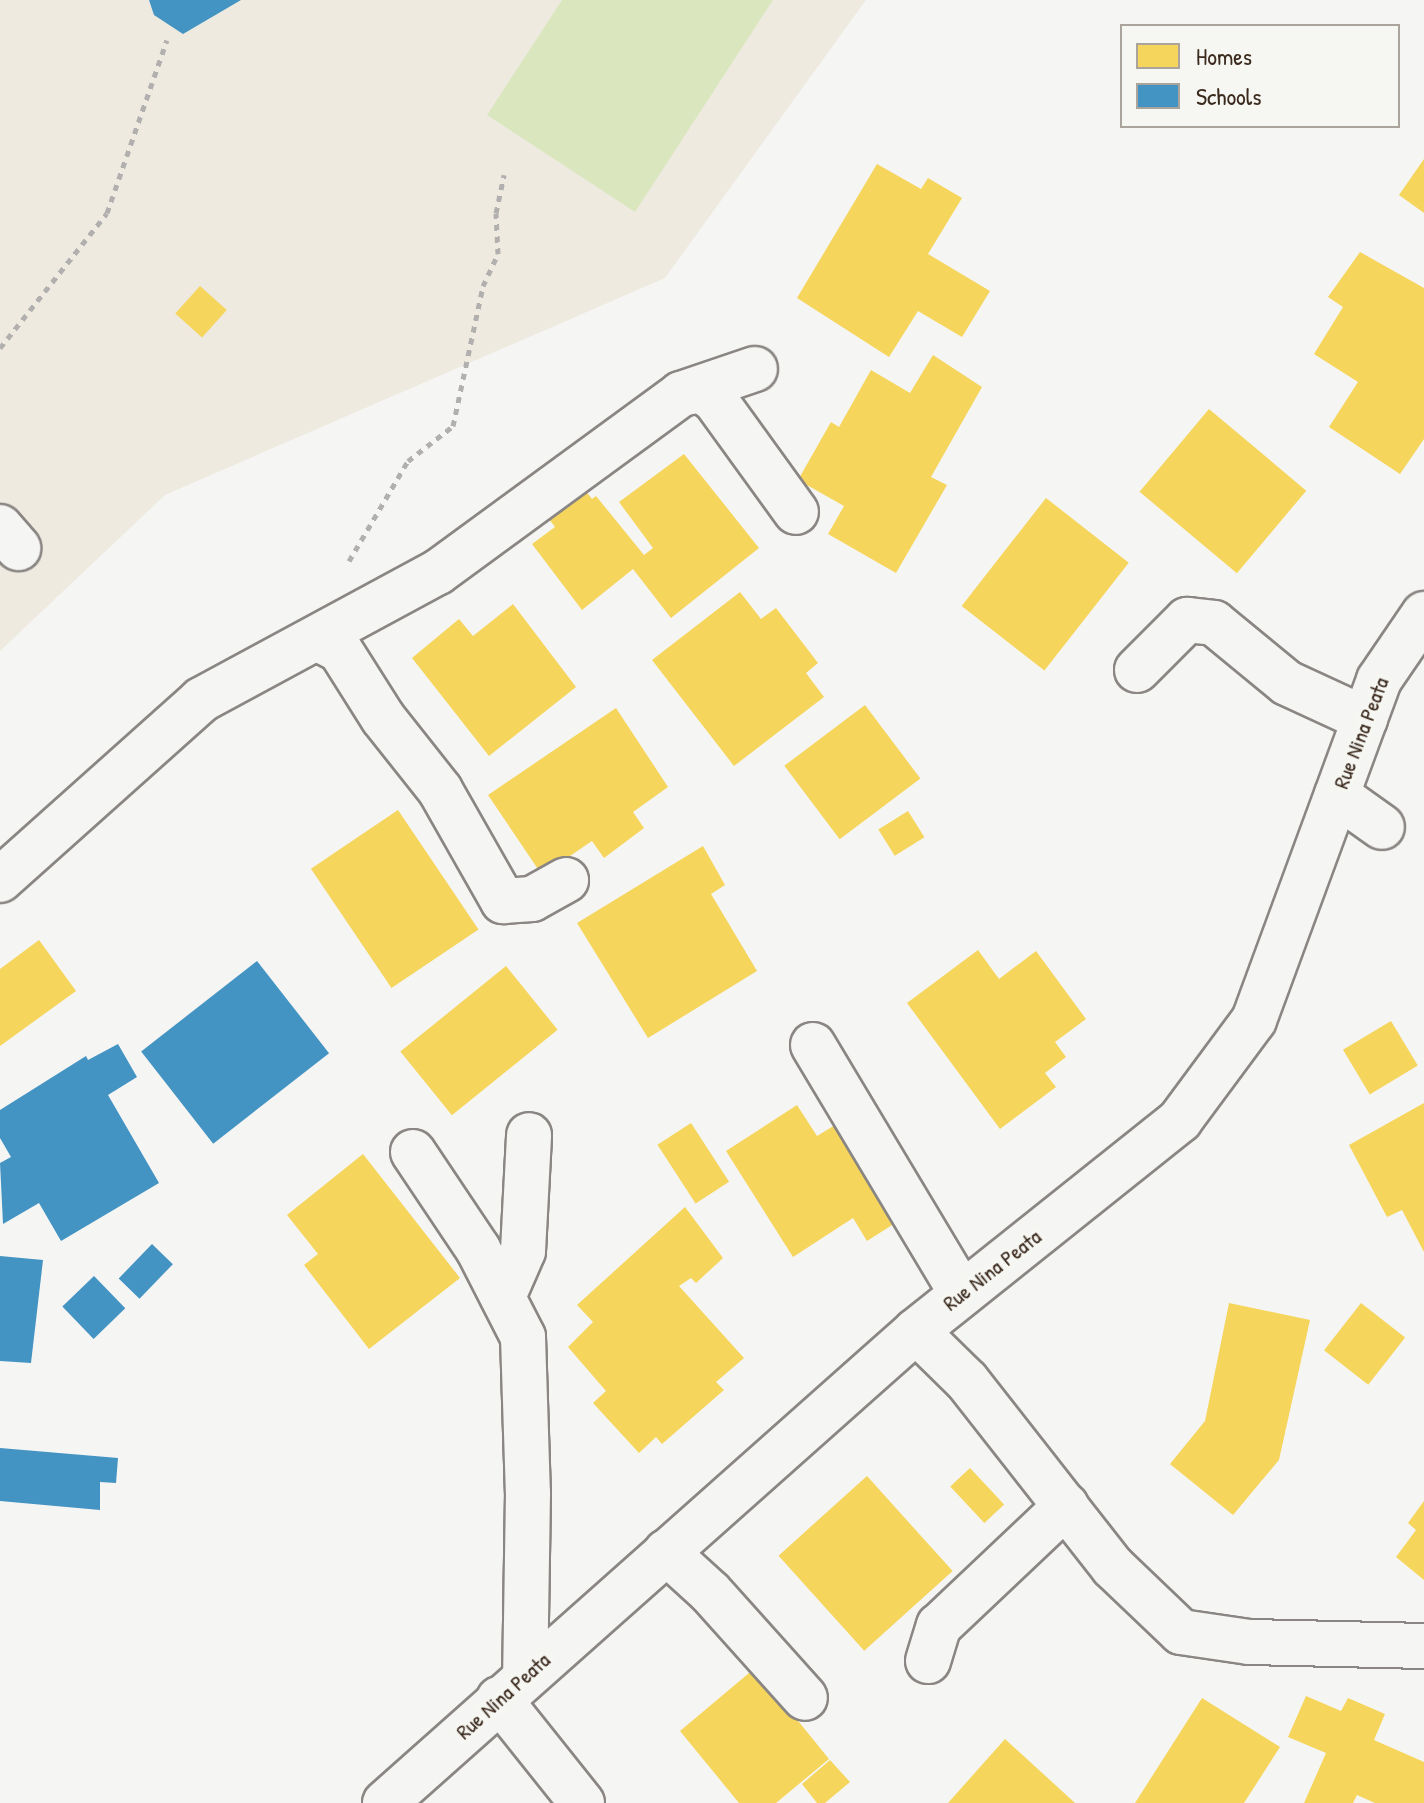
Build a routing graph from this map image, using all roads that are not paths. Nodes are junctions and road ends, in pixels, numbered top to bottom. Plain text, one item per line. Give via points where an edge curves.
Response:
1 (755, 369) dead end
2 (681, 394) junction
3 (796, 512) dead end
4 (1424, 614) edge
5 (320, 640) junction
6 (1137, 670) dead end
7 (1365, 719) junction
8 (1337, 795) junction
9 (1382, 827) dead end
10 (0, 880) edge
11 (566, 880) dead end
12 (813, 1045) dead end
13 (529, 1135) dead end
14 (413, 1152) dead end
15 (962, 1294) junction
16 (503, 1297) junction
17 (916, 1331) junction
18 (1066, 1506) junction
19 (666, 1552) junction
20 (1424, 1646) edge
21 (928, 1661) dead end
22 (512, 1688) junction
23 (805, 1698) dead end
24 (385, 1803) edge
25 (582, 1803) edge

1 - 2 street
2 - 3 street via 701,390 715,400
2 - 5 street via 438,572
4 - 7 street, Rue Nina Peata via 1379,680
5 - 10 street via 201,700
5 - 11 street via 340,650 383,718 440,790 503,901 532,899
6 - 7 street via 1187,620 1214,623 1287,683
7 - 8 street, Rue Nina Peata
8 - 9 street
8 - 15 street, Rue Nina Peata via 1254,1020 1201,1094 1180,1120
12 - 15 street
13 - 16 street via 523,1251
14 - 16 street
15 - 17 street, Rue Nina Peata
16 - 22 street via 523,1337 527,1391
17 - 18 street via 967,1381
17 - 19 street, Rue Nina Peata
18 - 20 street via 1113,1567 1181,1632 1249,1642
18 - 21 street via 939,1626
19 - 22 street, Rue Nina Peata
19 - 23 street via 710,1592
22 - 24 street, Rue Nina Peata
22 - 25 street

